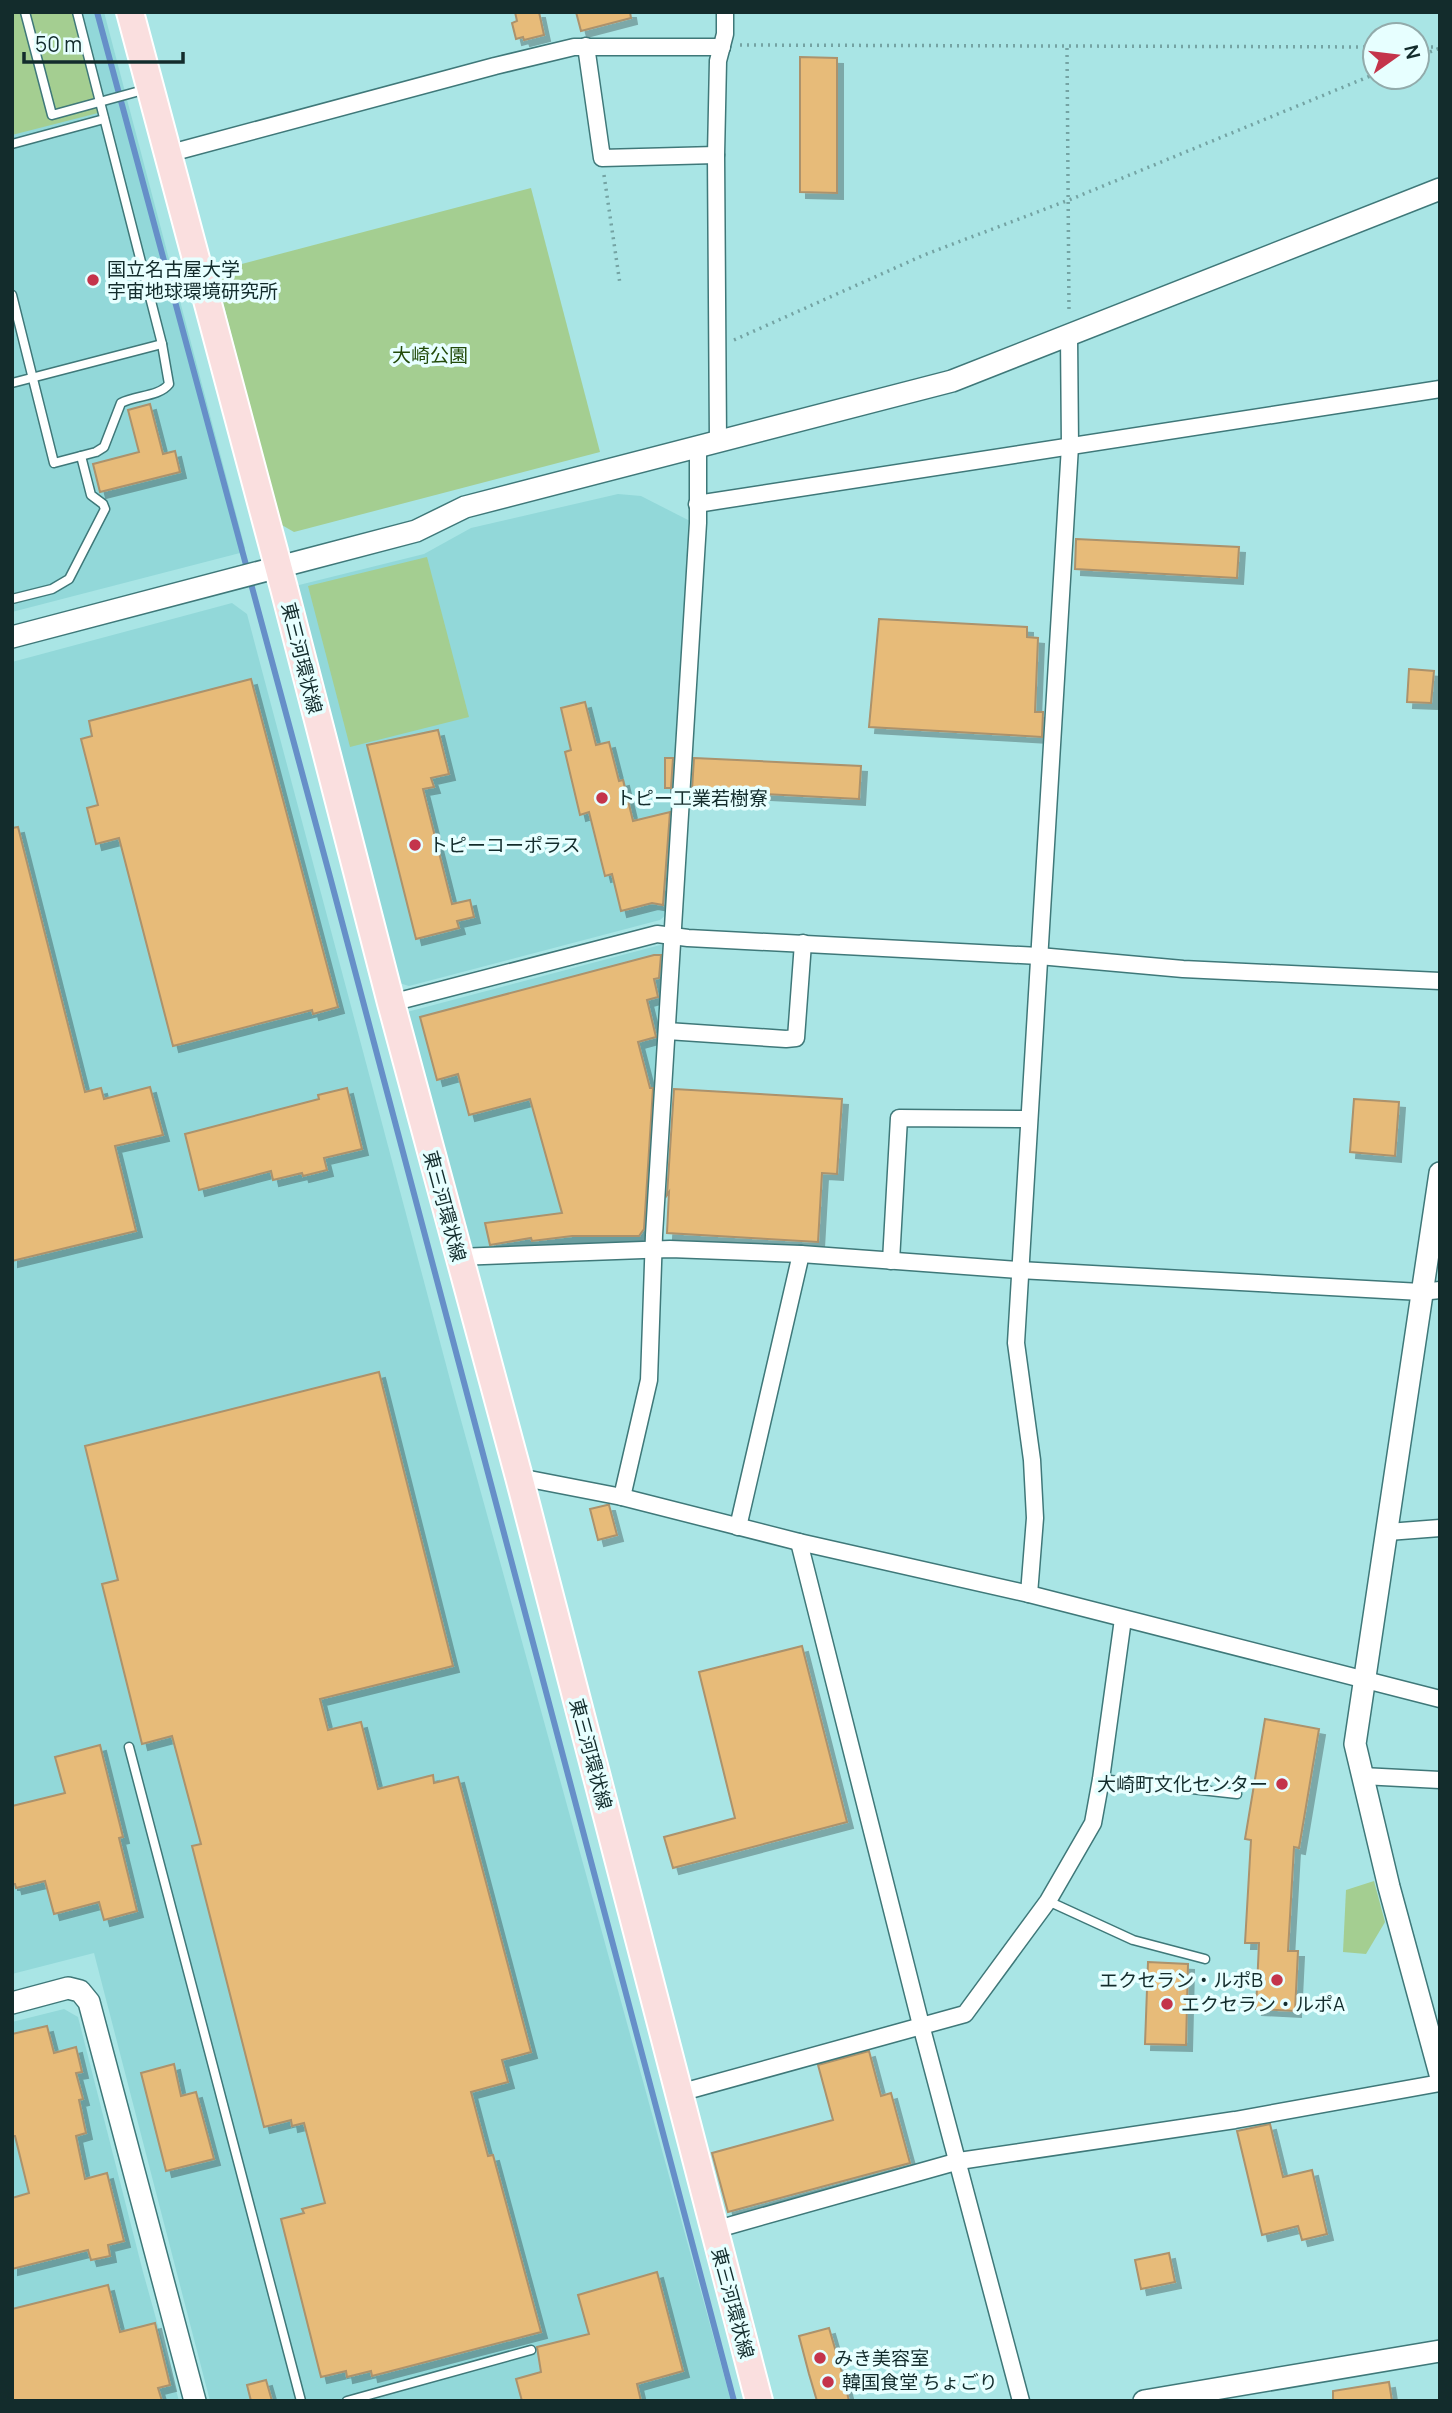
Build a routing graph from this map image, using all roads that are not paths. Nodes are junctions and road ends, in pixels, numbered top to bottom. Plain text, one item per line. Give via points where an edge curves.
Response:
1 (25, 12) edge
2 (77, 12) edge
3 (130, 12) edge
4 (725, 12) edge
5 (586, 46) junction
6 (722, 47) junction
7 (139, 91) junction
8 (104, 100) junction
9 (104, 119) junction
10 (12, 144) edge
11 (167, 154) junction
12 (716, 155) junction
13 (1440, 189) edge
14 (12, 295) edge
15 (1069, 336) junction
16 (162, 344) junction
17 (32, 378) junction
18 (12, 383) edge
19 (1440, 389) edge
20 (708, 444) junction
21 (1070, 446) junction
22 (81, 456) junction
23 (697, 504) junction
24 (278, 568) junction
25 (12, 599) edge
26 (12, 637) edge
27 (672, 936) junction
28 (803, 943) junction
29 (1039, 956) junction
30 (1440, 981) edge
31 (391, 1003) junction
32 (667, 1031) junction
33 (1030, 1119) junction
34 (1440, 1172) edge
35 (654, 1250) junction
36 (801, 1254) junction
37 (458, 1257) junction
38 (891, 1261) junction
39 (1019, 1270) junction
40 (1430, 1291) edge
41 (519, 1478) junction
42 (622, 1497) junction
43 (737, 1527) junction
44 (1440, 1528) edge
45 (1388, 1531) junction
46 (800, 1542) junction
47 (1029, 1594) junction
48 (1124, 1619) junction
49 (1364, 1678) junction
50 (1440, 1699) edge
51 (129, 1747) dead end
52 (1362, 1776) junction
53 (1101, 1779) junction
54 (1440, 1780) edge
55 (1237, 1794) dead end
56 (1048, 1901) junction
57 (1205, 1959) dead end
58 (12, 2003) edge
59 (921, 2025) junction
60 (1440, 2074) edge
61 (1440, 2083) edge
62 (679, 2093) junction
63 (959, 2161) junction
64 (714, 2230) junction
65 (531, 2350) dead end
66 (1440, 2351) edge
67 (195, 2401) edge
68 (301, 2401) edge
69 (347, 2401) edge
70 (759, 2401) edge
71 (1021, 2401) edge
72 (1144, 2401) edge

1 - 8 lane via 52,115
2 - 8 lane
3 - 7 main road, 東三河環状線
4 - 6 street
5 - 6 street
5 - 11 street
5 - 12 street via 602,158
6 - 12 street
7 - 8 lane
7 - 11 main road, 東三河環状線
8 - 9 lane
9 - 10 lane
9 - 16 lane
11 - 24 main road, 東三河環状線
12 - 20 street via 717,348
13 - 15 street
14 - 17 lane
15 - 20 street via 952,381
15 - 21 street
16 - 17 lane
16 - 22 lane via 169,384 121,403 104,447
17 - 18 lane
17 - 22 lane via 54,463
19 - 21 street
20 - 23 street
20 - 24 street via 465,507 416,531
21 - 23 street
21 - 29 street
22 - 25 lane via 91,495 105,509 69,579 52,589
23 - 27 street
24 - 26 street
24 - 31 main road, 東三河環状線
27 - 28 street
27 - 31 street via 657,934
27 - 32 street
28 - 29 street
28 - 32 street via 796,1038
29 - 30 street via 1182,969
29 - 33 street
31 - 37 main road, 東三河環状線
32 - 35 street
33 - 38 street via 899,1118
33 - 39 street
34 - 40 street
35 - 36 street
35 - 37 street
35 - 42 street via 649,1380
36 - 38 street
36 - 43 street
37 - 41 main road, 東三河環状線
38 - 39 street
39 - 40 street
39 - 47 street via 1016,1343 1035,1518
40 - 45 street
41 - 42 street
41 - 62 main road, 東三河環状線
42 - 43 street
43 - 46 street
44 - 45 street
45 - 49 street
46 - 47 street
46 - 59 street
47 - 48 street
48 - 49 street
48 - 53 street
49 - 50 street
49 - 52 street via 1355,1744
51 - 68 lane
52 - 54 street
52 - 60 street
53 - 55 lane
53 - 56 street via 1093,1823
56 - 57 lane via 1133,1940
56 - 59 street via 965,2014
58 - 67 street via 68,1989 80,1991 89,2002
59 - 62 street
59 - 63 street
61 - 63 street via 1235,2120
62 - 64 main road, 東三河環状線
63 - 64 street
63 - 71 street
64 - 70 main road, 東三河環状線
65 - 69 lane
66 - 72 street

